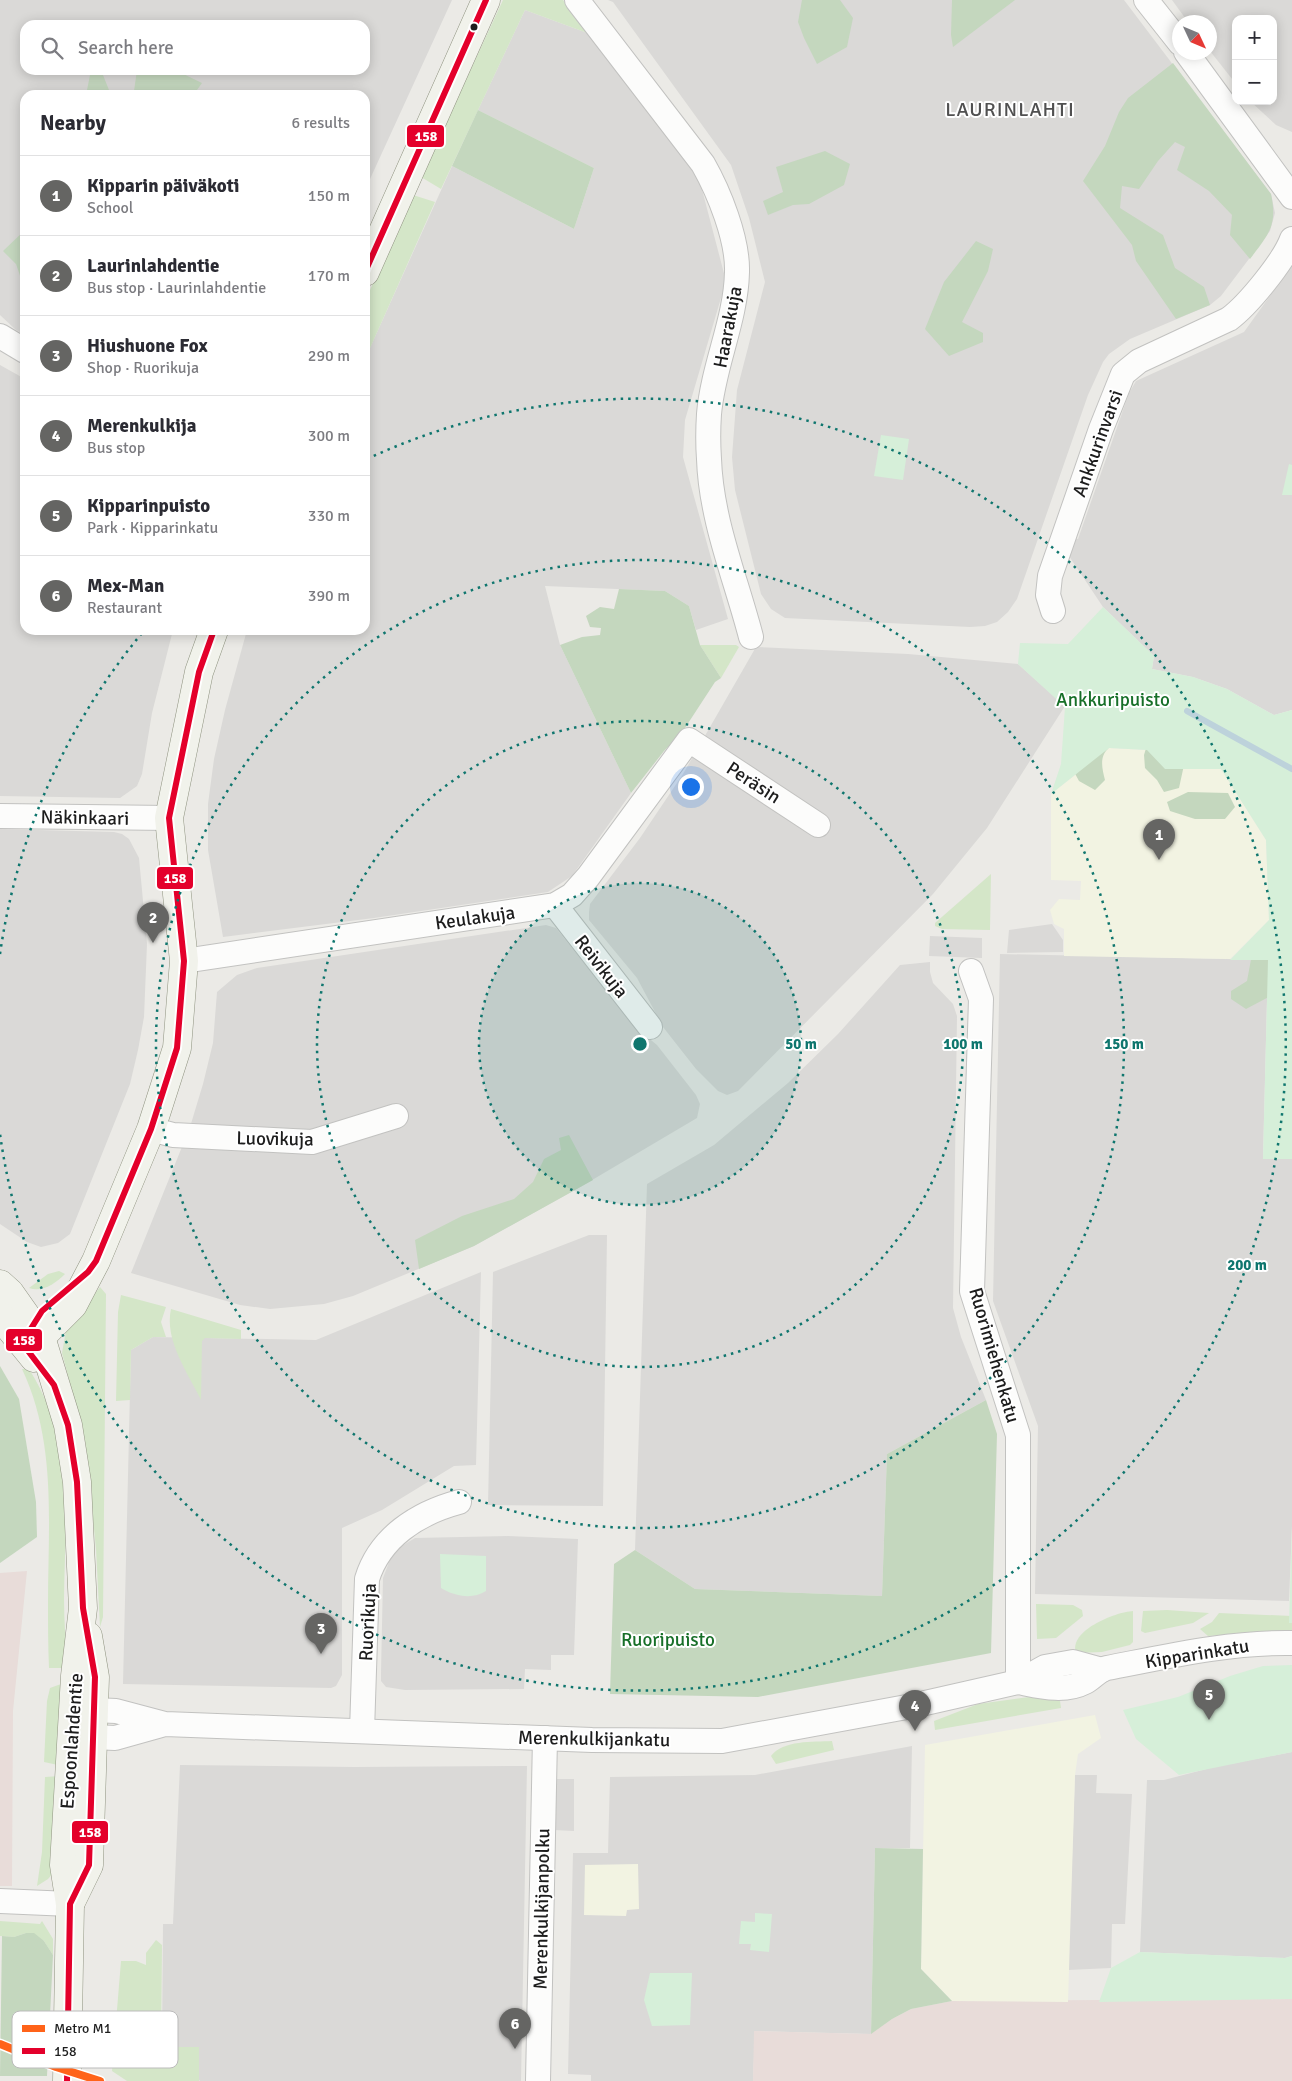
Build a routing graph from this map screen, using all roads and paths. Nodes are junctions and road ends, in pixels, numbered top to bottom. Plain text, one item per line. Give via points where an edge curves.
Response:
1 (486, 0) edge
2 (577, 0) edge
3 (1146, 0) edge
4 (1172, 33) edge
5 (1192, 60) edge
6 (1292, 197) edge
7 (1292, 239) edge
8 (370, 261) edge
9 (0, 336) edge
10 (20, 348) edge
11 (1053, 611) dead end
12 (212, 635) edge
13 (751, 637) dead end
14 (689, 740) joint
15 (0, 816) edge
16 (169, 818) junction
17 (818, 825) dead end
18 (555, 905) junction
19 (184, 960) junction
20 (971, 971) dead end
21 (650, 1027) dead end
22 (396, 1116) dead end
23 (151, 1129) junction
24 (0, 1284) edge
25 (0, 1316) edge
26 (31, 1334) junction
27 (459, 1502) dead end
28 (83, 1608) junction
29 (1292, 1643) edge
30 (1018, 1682) junction
31 (94, 1710) junction
32 (165, 1724) junction
33 (82, 1731) junction
34 (362, 1731) junction
35 (545, 1738) junction
36 (0, 1901) edge
37 (70, 1904) junction
38 (68, 2011) edge
39 (67, 2068) edge
40 (67, 2081) edge
41 (538, 2081) edge

1 - 8 street
2 - 13 street, Haarakuja via 703,164 718,192 729,229 737,270 736,295 709,413 709,461 721,532
3 - 4 street
5 - 6 street
7 - 11 street, Ankkurinvarsi via 1239,312 1139,361 1123,374 1050,576 1048,595
9 - 10 street
12 - 16 street via 199,672
14 - 17 street, Peräsin
14 - 18 street, Keulakuja via 588,877 572,895
15 - 16 street, Näkinkaari
16 - 19 street
18 - 19 street, Keulakuja
18 - 21 street, Reivikuja
19 - 23 street via 177,1048
20 - 30 street, Ruorimiehenkatu via 981,999 972,1291 1018,1435
22 - 23 street, Luovikuja via 312,1142 174,1135
23 - 26 street via 96,1261 73,1305
24 - 26 street, Espoonlahdentie via 10,1293
25 - 26 street, Espoonlahdentie
26 - 28 street, Espoonlahdentie via 68,1425 78,1482
27 - 34 street, Ruorikuja via 411,1523 393,1536 372,1566 368,1579
28 - 31 street, Espoonlahdentie via 95,1677
28 - 33 street, Espoonlahdentie
29 - 30 street, Kipparinkatu via 1224,1645 1102,1670 1083,1683 1052,1689
30 - 35 street, Merenkulkijankatu via 912,1706 722,1741
31 - 32 street, Merenkulkijankatu via 116,1711
31 - 33 street, Espoonlahdentie
32 - 33 street, Merenkulkijankatu via 115,1738
32 - 34 street, Merenkulkijankatu
33 - 37 street, Espoonlahdentie via 64,1864
34 - 35 street, Merenkulkijankatu
35 - 41 street, Merenkulkijanpolku
36 - 37 street
37 - 38 street, Espoonlahdentie
39 - 40 street, Espoonlahdentie

